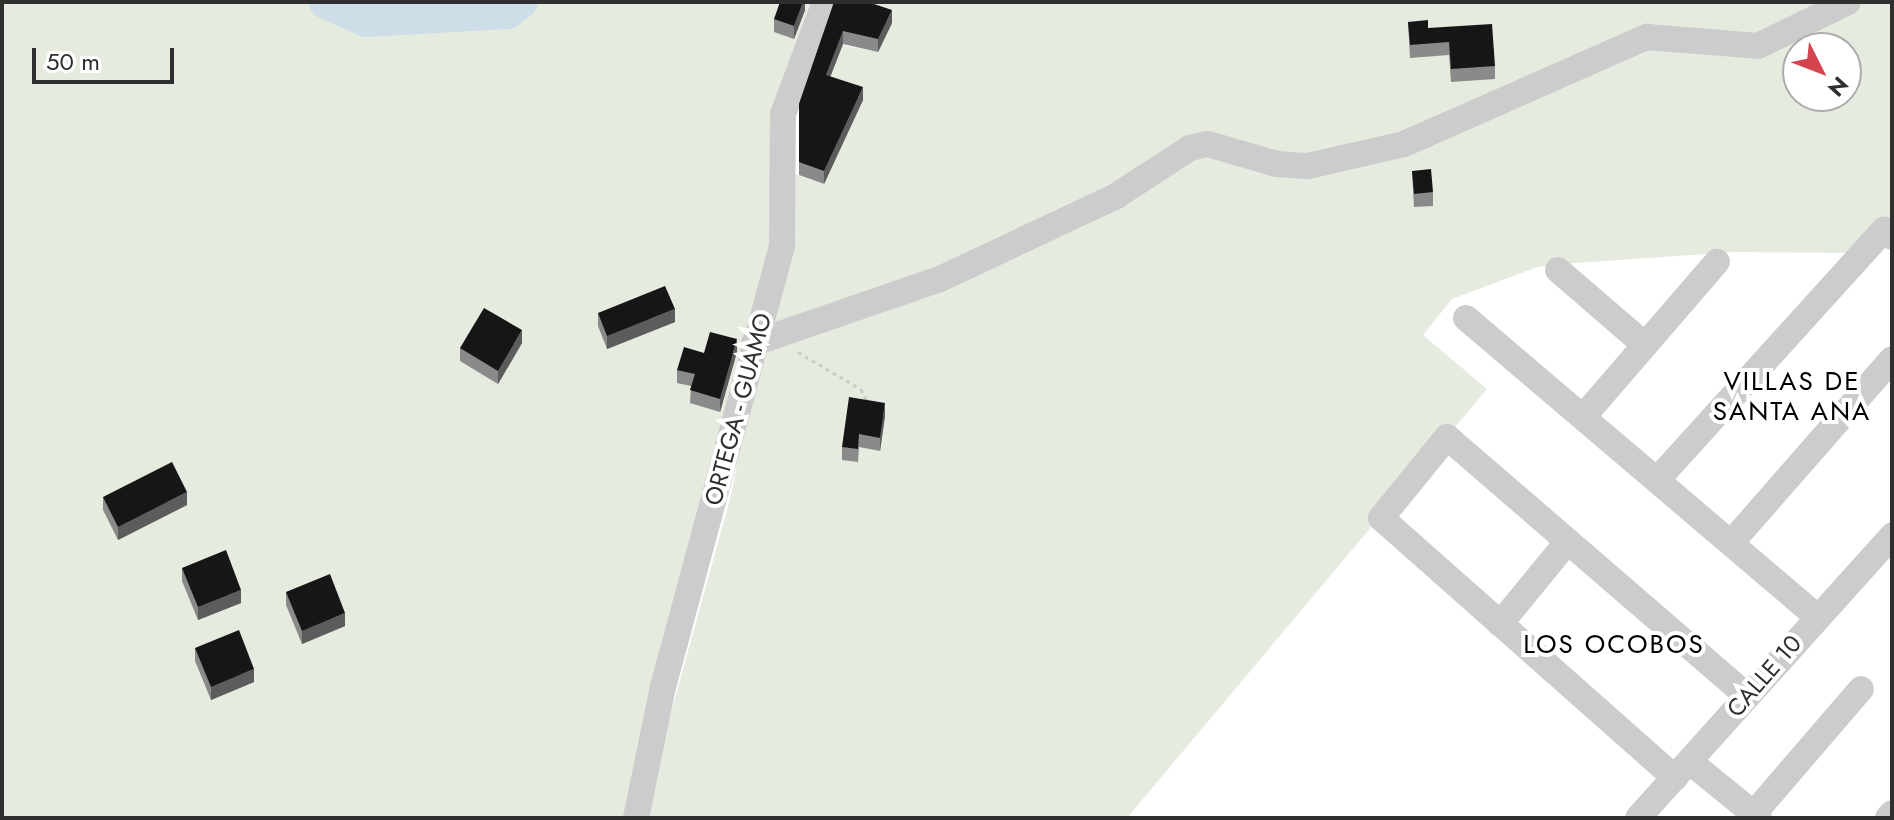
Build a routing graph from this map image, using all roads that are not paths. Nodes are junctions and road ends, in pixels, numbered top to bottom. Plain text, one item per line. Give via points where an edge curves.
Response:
1 (825, 2) edge
2 (1848, 2) edge
3 (1892, 237) edge
4 (1717, 262) dead end
5 (1558, 270) dead end
6 (1466, 318) dead end
7 (763, 340) junction
8 (1645, 345) junction
9 (1892, 359) edge
10 (1583, 417) junction
11 (1657, 480) junction
12 (1892, 536) edge
13 (1568, 541) junction
14 (1731, 543) junction
15 (1817, 617) junction
16 (1500, 624) junction
17 (1861, 689) dead end
18 (1746, 695) junction
19 (1683, 770) junction
20 (1892, 813) edge
21 (1754, 817) edge
22 (636, 818) edge
23 (1638, 818) edge
24 (1888, 818) edge

1 - 7 street, ORTEGA - GUAMO via 783,114 784,231
2 - 7 street via 1758,46 1647,37 1404,144 1308,166 1277,164 1208,144 1190,148 1116,196 940,279
3 - 11 street via 1884,230
4 - 8 street
5 - 8 street
6 - 10 street
7 - 22 street, ORTEGA - GUAMO via 663,687
8 - 10 street
9 - 14 street
10 - 11 street
11 - 14 street
12 - 15 street, CALLE 10
13 - 16 street
13 - 16 street via 1447,437 1381,518
13 - 18 street
14 - 15 street
15 - 18 street, CALLE 10
16 - 19 street
17 - 21 street
18 - 19 street, CALLE 10
19 - 21 street
19 - 23 street, CALLE 10
20 - 24 street

